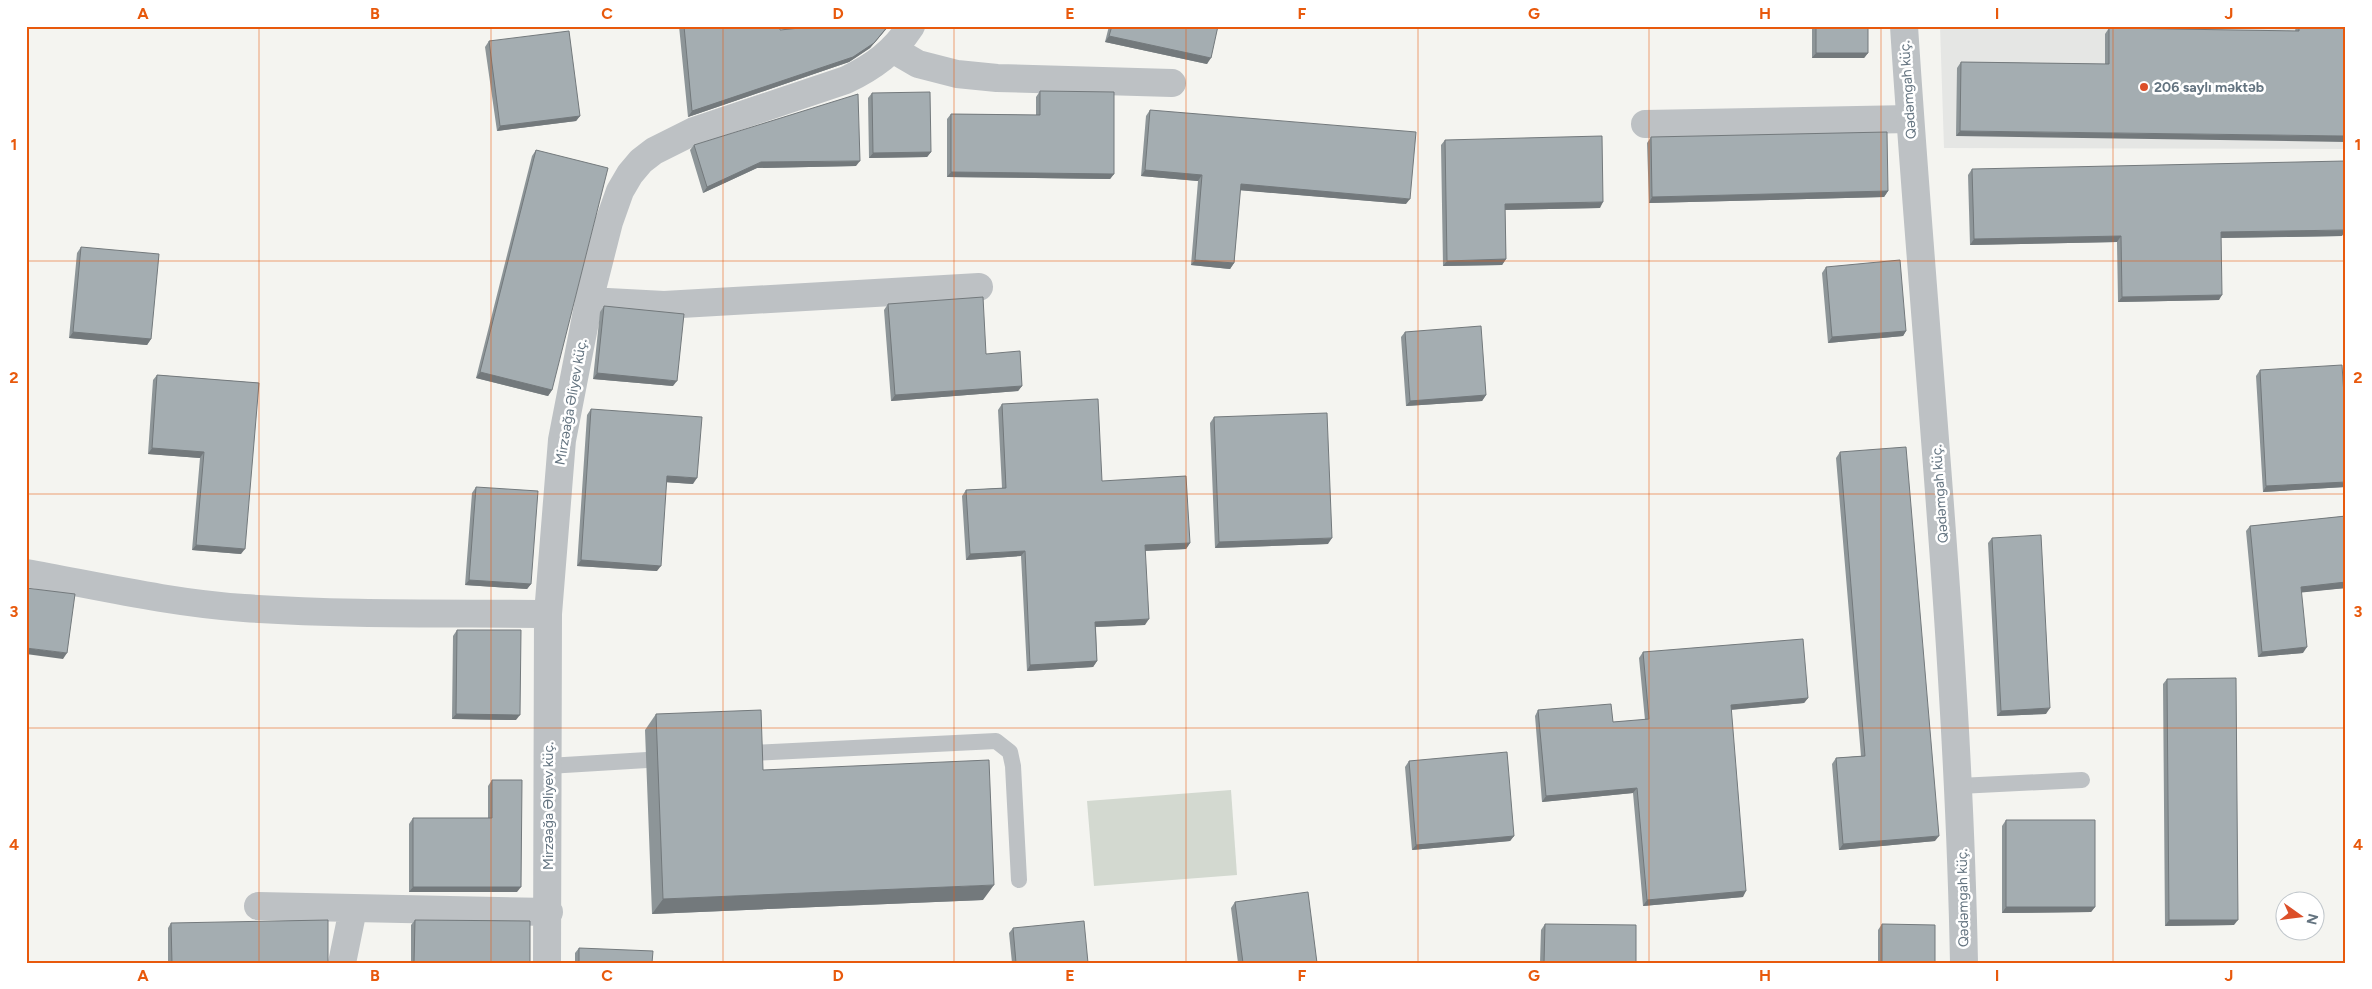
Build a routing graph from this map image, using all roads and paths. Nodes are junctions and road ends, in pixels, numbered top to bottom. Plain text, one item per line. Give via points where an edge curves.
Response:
1 (911, 26) edge
2 (1904, 26) edge
3 (894, 50) junction
4 (1172, 83) dead end
5 (1910, 119) junction
6 (1645, 124) dead end
7 (978, 287) dead end
8 (590, 301) junction
9 (26, 573) edge
10 (548, 614) junction
11 (751, 753) edge
12 (647, 760) dead end
13 (548, 766) junction
14 (2082, 780) dead end
15 (1959, 786) junction
16 (1019, 880) dead end
17 (258, 906) dead end
18 (352, 908) junction
19 (548, 912) junction
20 (342, 963) edge
21 (547, 963) edge
22 (1964, 963) edge

1 - 3 street, Mirzəağa Əliyev küç.
2 - 5 street, Qədəmgah küç.
3 - 4 street via 918,64 956,74
3 - 8 street, Mirzəağa Əliyev küç. via 846,80 694,131 641,161 620,191 614,207
5 - 6 street
5 - 15 street, Qədəmgah küç. via 1943,524
7 - 8 street via 664,305
8 - 10 street, Mirzəağa Əliyev küç. via 562,440
9 - 10 street via 178,601 243,608
10 - 13 street, Mirzəağa Əliyev küç.
11 - 16 lane via 996,741 1010,752 1013,766
12 - 13 lane
13 - 19 street, Mirzəağa Əliyev küç.
14 - 15 lane
15 - 22 street, Qədəmgah küç.
17 - 18 street
18 - 19 street
18 - 20 street
19 - 21 street, Mirzəağa Əliyev küç.

